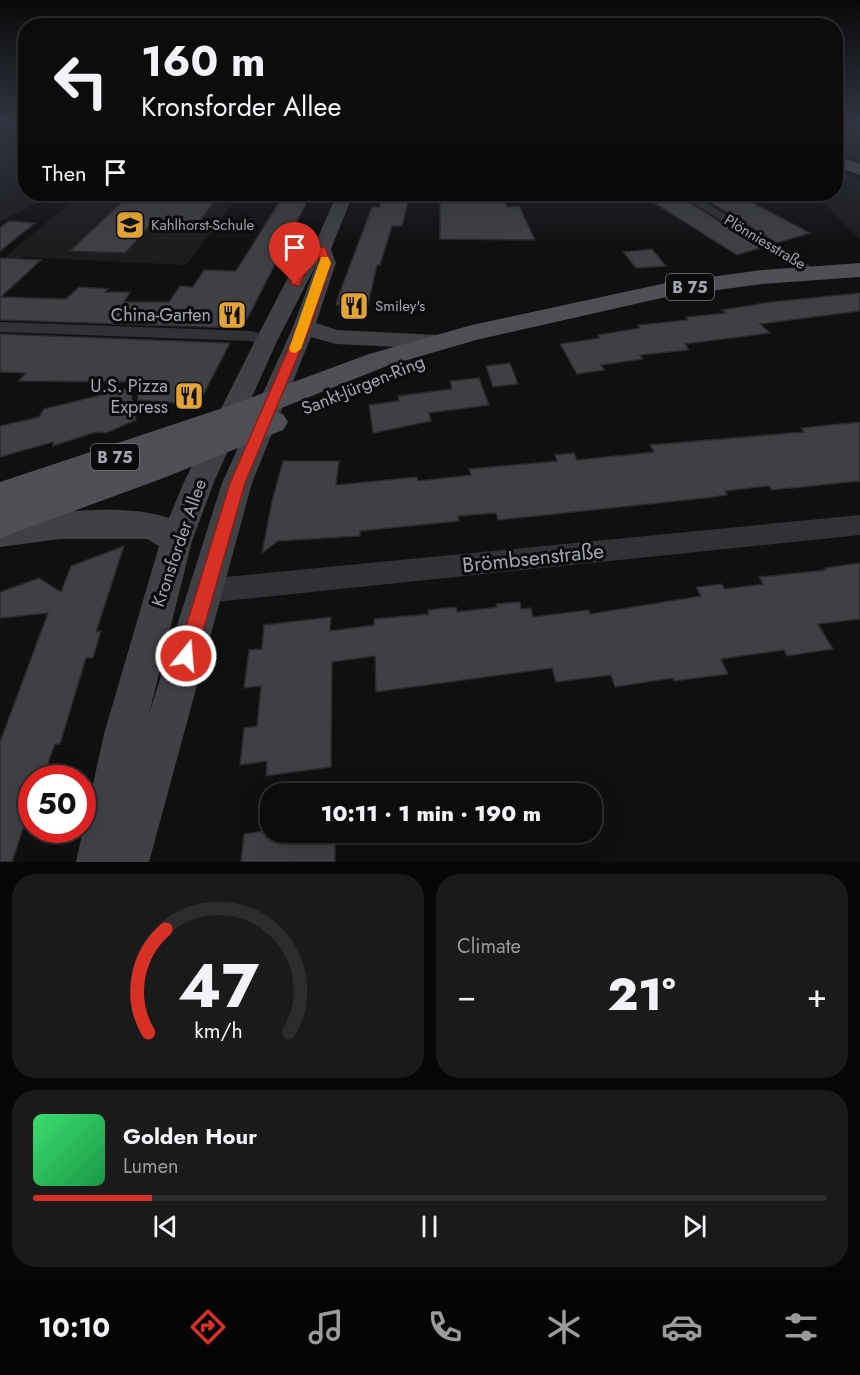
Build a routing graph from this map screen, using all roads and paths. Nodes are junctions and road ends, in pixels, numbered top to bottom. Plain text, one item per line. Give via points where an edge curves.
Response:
1 (844, 163) edge
2 (860, 170) edge
3 (342, 201) edge
4 (696, 201) edge
5 (322, 249) junction
6 (860, 270) edge
7 (813, 272) junction
8 (523, 322) junction
9 (0, 327) edge
10 (304, 327) junction
11 (266, 341) junction
12 (437, 342) junction
13 (266, 414) junction
14 (223, 431) junction
15 (0, 496) edge
16 (0, 524) edge
17 (860, 525) edge
18 (0, 533) edge
19 (176, 541) junction
20 (205, 591) junction
21 (99, 862) edge
22 (126, 862) edge

1 - 2 main road
3 - 5 main road, Kronsforder Allee
4 - 7 street, Plönniesstraße
5 - 10 main road, Kronsforder Allee via 326,263
5 - 11 main road, Kronsforder Allee via 305,264
6 - 7 main road, Sankt-Jürgen-Ring / B 75
7 - 8 main road, Sankt-Jürgen-Ring / B 75 via 666,290
8 - 12 main road, Sankt-Jürgen-Ring / B 75
8 - 13 main road, Sankt-Jürgen-Ring / B 75
9 - 11 street via 251,336
10 - 12 main road via 336,337
10 - 13 main road, Kronsforder Allee
11 - 14 main road, Kronsforder Allee
12 - 13 main road, Sankt-Jürgen-Ring / B 75 via 378,360
13 - 14 main road, Sankt-Jürgen-Ring / B 75
13 - 20 main road, Kronsforder Allee via 237,483
14 - 15 main road, Sankt-Jürgen-Ring / B 75
14 - 16 main road, Sankt-Jürgen-Ring / B 75
14 - 19 main road, Kronsforder Allee
17 - 20 street, Brömbsenstraße
18 - 19 main road via 60,525 147,525 163,530
19 - 21 main road, Kronsforder Allee via 124,734
20 - 22 main road, Kronsforder Allee

